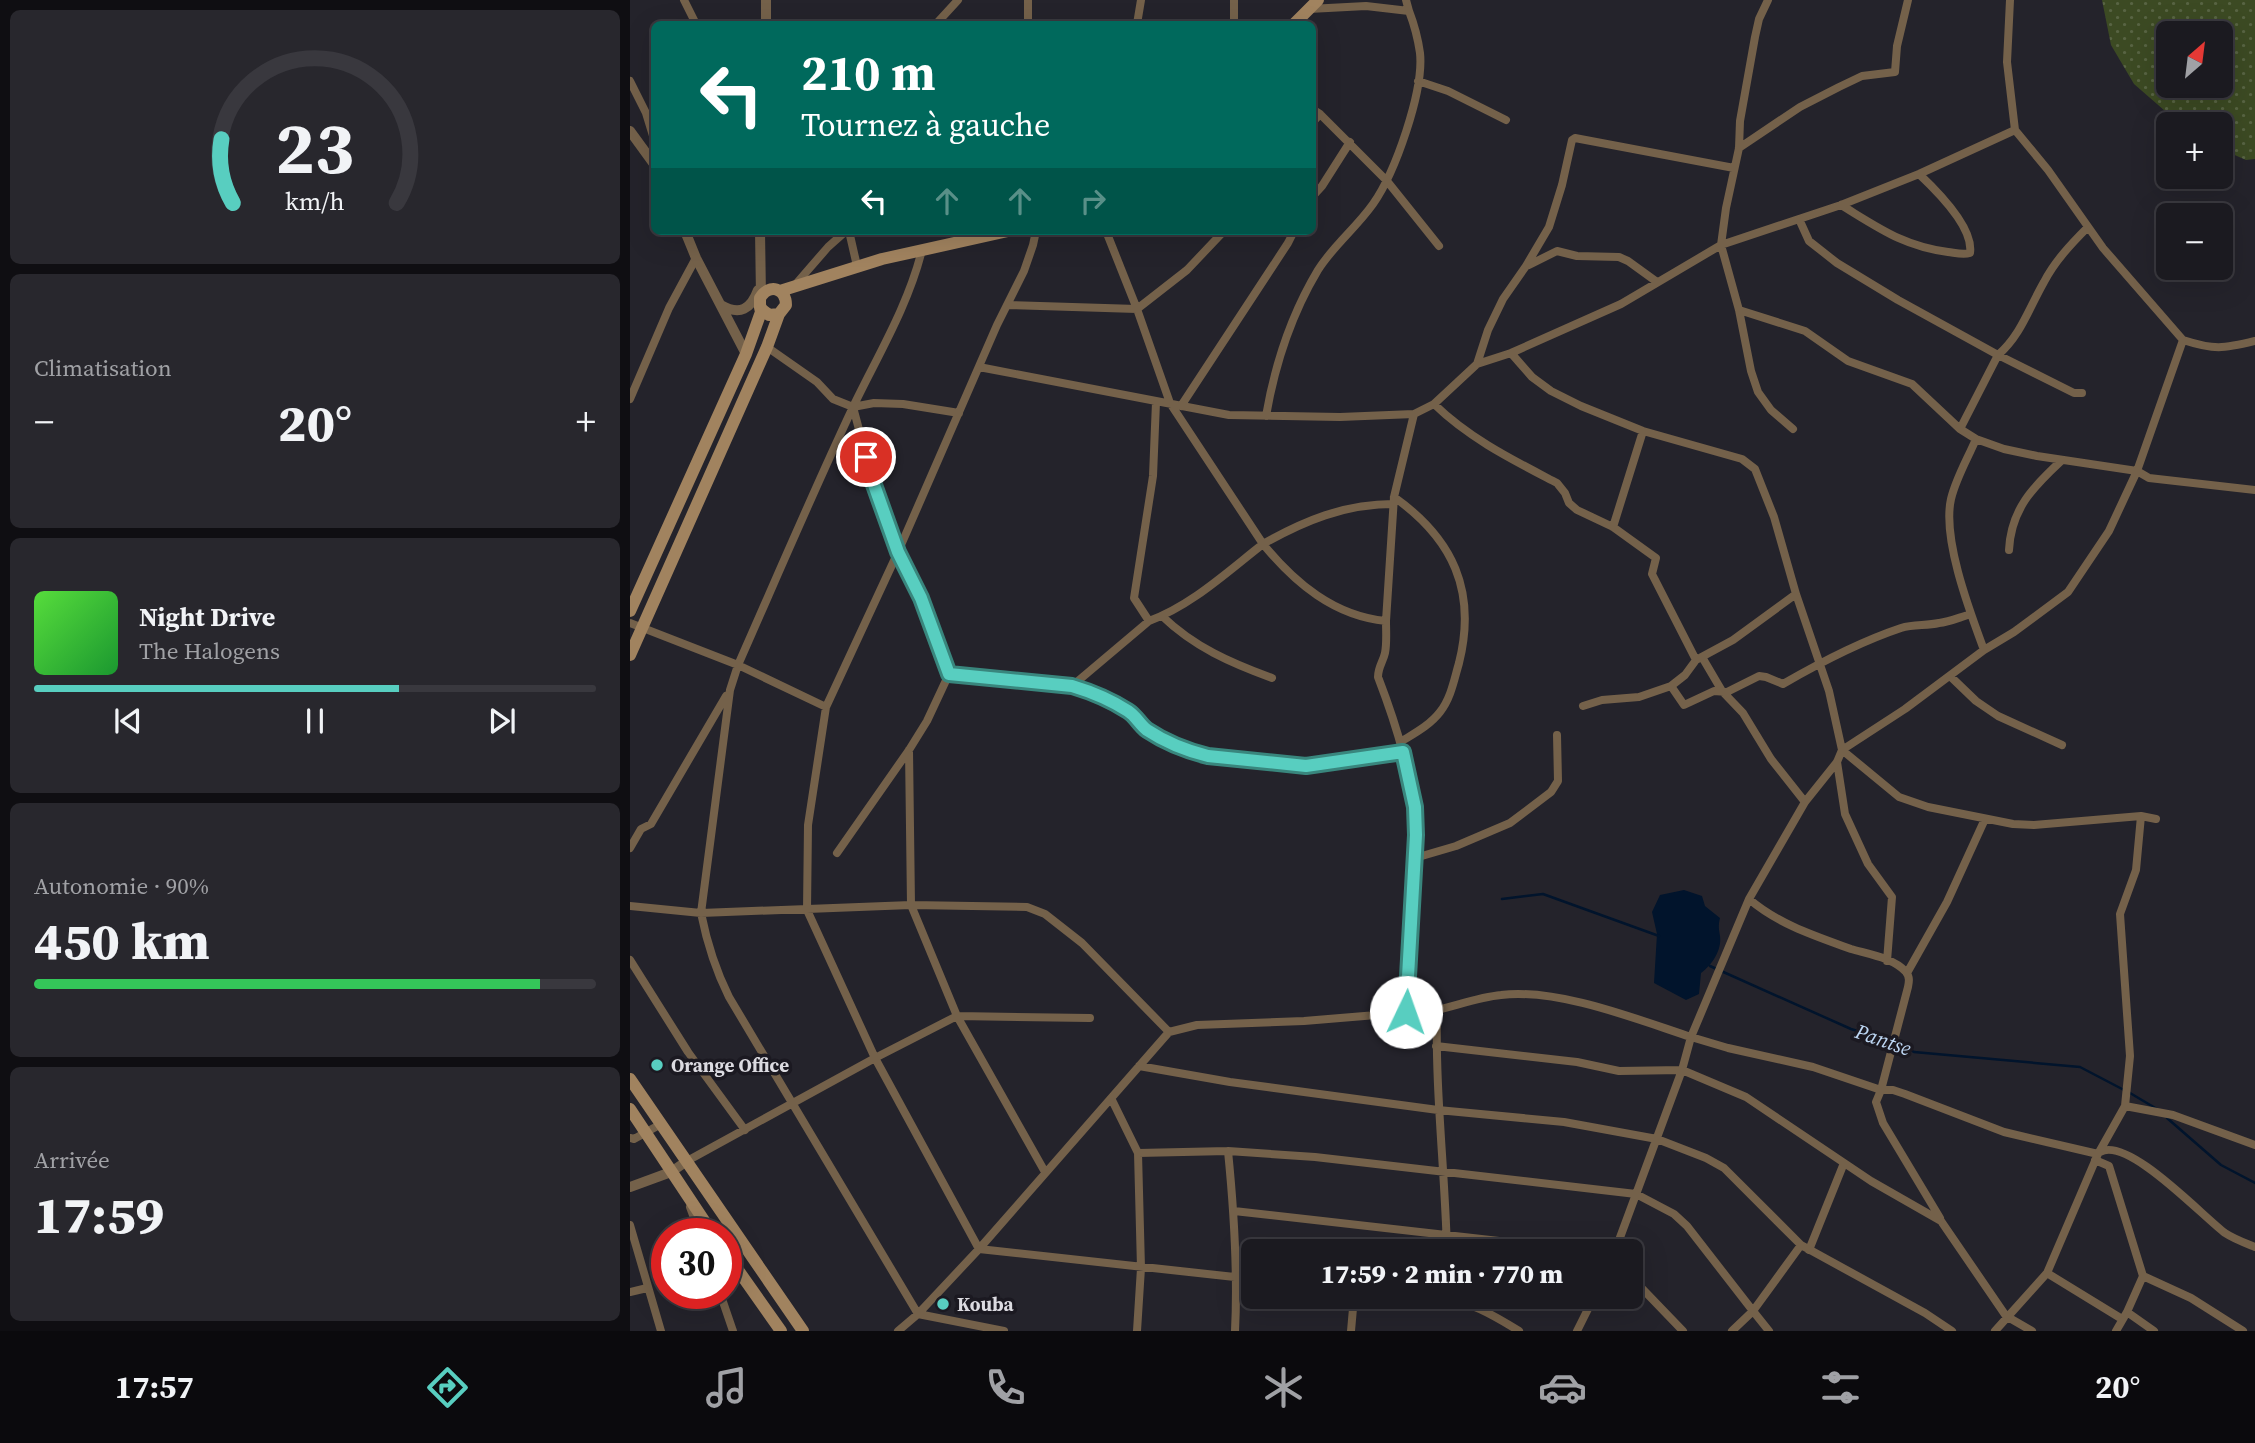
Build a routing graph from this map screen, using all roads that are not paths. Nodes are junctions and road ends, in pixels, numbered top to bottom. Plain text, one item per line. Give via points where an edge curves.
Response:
1 (684, 0) edge
2 (766, 0) edge
3 (958, 0) edge
4 (1028, 0) edge
5 (1141, 0) edge
6 (1234, 0) edge
7 (1406, 0) edge
8 (1768, 0) edge
9 (1908, 0) edge
10 (2010, 0) edge
11 (1313, 5) edge
12 (1409, 11) junction
13 (694, 21) edge
14 (766, 21) edge
15 (939, 21) edge
16 (1028, 21) edge
17 (1138, 21) edge
18 (1234, 21) edge
19 (1297, 21) edge
20 (630, 81) edge
21 (1418, 81) junction
22 (1316, 112) edge
23 (1506, 120) dead end
24 (651, 129) edge
25 (2015, 130) junction
26 (631, 134) edge
27 (1350, 142) junction
28 (1739, 148) junction
29 (651, 160) edge
30 (1734, 168) junction
31 (1919, 174) junction
32 (1387, 181) junction
33 (1316, 193) edge
34 (1842, 205) junction
35 (1799, 219) junction
36 (2088, 227) junction
37 (687, 235) edge
38 (760, 235) edge
39 (842, 235) edge
40 (848, 235) edge
41 (990, 235) edge
42 (1035, 235) edge
43 (1108, 235) edge
44 (1220, 235) edge
45 (1292, 235) edge
46 (1721, 245) junction
47 (1439, 246) dead end
48 (922, 250) junction
49 (696, 258) junction
50 (760, 262) junction
51 (1526, 266) junction
52 (857, 267) junction
53 (1657, 282) junction
54 (788, 290) junction
55 (761, 297) junction
56 (721, 305) junction
57 (1007, 305) junction
58 (1137, 309) junction
59 (1739, 310) junction
60 (779, 314) junction
61 (2183, 340) junction
62 (2255, 341) edge
63 (767, 347) junction
64 (746, 354) junction
65 (1511, 354) junction
66 (1998, 355) junction
67 (1477, 364) junction
68 (979, 367) junction
69 (2082, 394) dead end
70 (630, 399) edge
71 (1156, 402) junction
72 (1170, 403) junction
73 (1434, 404) junction
74 (1181, 406) junction
75 (853, 407) junction
76 (959, 413) junction
77 (1414, 414) junction
78 (1266, 416) junction
79 (1793, 429) dead end
80 (1960, 429) junction
81 (1643, 431) junction
82 (1976, 439) junction
83 (2061, 461) junction
84 (2137, 471) junction
85 (2255, 489) edge
86 (1393, 500) junction
87 (1613, 527) junction
88 (1263, 544) junction
89 (2009, 550) dead end
90 (898, 552) junction
91 (1796, 594) junction
92 (630, 611) edge
93 (1971, 614) junction
94 (1162, 616) junction
95 (1149, 621) junction
96 (1386, 621) junction
97 (630, 622) edge
98 (643, 628) junction
99 (1984, 650) junction
100 (630, 655) edge
101 (1699, 659) junction
102 (1820, 662) junction
103 (738, 665) junction
104 (949, 674) junction
105 (1950, 676) junction
106 (1272, 678) dead end
107 (1072, 686) junction
108 (1671, 686) junction
109 (730, 690) junction
110 (1722, 691) junction
111 (1583, 706) dead end
112 (826, 707) junction
113 (1557, 735) dead end
114 (1402, 741) junction
115 (2062, 745) dead end
116 (909, 750) junction
117 (1842, 750) junction
118 (1403, 752) junction
119 (1837, 762) junction
120 (1805, 802) junction
121 (2141, 816) junction
122 (1985, 819) junction
123 (2155, 819) dead end
124 (630, 848) edge
125 (836, 853) dead end
126 (1415, 858) junction
127 (1749, 899) junction
128 (911, 905) junction
129 (630, 906) edge
130 (807, 910) junction
131 (701, 913) junction
132 (630, 960) edge
133 (1887, 961) junction
134 (1908, 973) junction
135 (1437, 1010) junction
136 (1406, 1012) junction
137 (957, 1016) junction
138 (1090, 1018) dead end
139 (1169, 1032) junction
140 (1691, 1037) junction
141 (1436, 1046) junction
142 (875, 1058) junction
143 (1139, 1066) junction
144 (1682, 1070) junction
145 (630, 1079) edge
146 (1881, 1090) junction
147 (1111, 1098) junction
148 (793, 1104) junction
149 (2125, 1106) junction
150 (630, 1109) edge
151 (1438, 1110) junction
152 (662, 1124) junction
153 (746, 1130) junction
154 (647, 1133) junction
155 (630, 1138) edge
156 (1657, 1139) junction
157 (2255, 1145) edge
158 (1228, 1151) junction
159 (1138, 1153) junction
160 (2097, 1157) junction
161 (687, 1161) junction
162 (1844, 1163) junction
163 (671, 1172) junction
164 (1045, 1172) junction
165 (1444, 1172) junction
166 (630, 1187) edge
167 (1636, 1194) junction
168 (687, 1197) junction
169 (1234, 1211) junction
170 (694, 1218) edge
171 (702, 1218) edge
172 (1941, 1221) junction
173 (630, 1225) edge
174 (1447, 1234) junction
175 (1447, 1239) edge
176 (1488, 1239) edge
177 (1619, 1239) edge
178 (1805, 1247) junction
179 (2255, 1247) edge
180 (979, 1249) junction
181 (1141, 1268) junction
182 (2047, 1273) junction
183 (742, 1276) edge
184 (2143, 1276) junction
185 (1236, 1278) junction
186 (1241, 1278) edge
187 (647, 1288) junction
188 (1643, 1289) edge
189 (630, 1292) edge
190 (725, 1309) edge
191 (1353, 1309) edge
192 (1477, 1309) edge
193 (1588, 1309) edge
194 (1753, 1311) junction
195 (918, 1314) junction
196 (2125, 1315) junction
197 (2006, 1316) junction
198 (661, 1331) edge
199 (733, 1331) edge
200 (781, 1331) edge
201 (803, 1331) edge
202 (898, 1331) edge
203 (1004, 1331) edge
204 (1138, 1331) edge
205 (1235, 1331) edge
206 (1351, 1331) edge
207 (1519, 1331) edge
208 (1577, 1331) edge
209 (1683, 1331) edge
210 (1732, 1331) edge
211 (1769, 1331) edge
212 (1952, 1331) edge
213 (1995, 1331) edge
214 (2032, 1331) edge
215 (2116, 1331) edge
216 (2154, 1331) edge
217 (2243, 1331) edge

1 - 13 street
2 - 14 street
3 - 15 street
4 - 16 street
5 - 17 street
6 - 18 street
7 - 12 street
8 - 28 street via 1755,37
9 - 28 street via 1895,72 1861,76 1800,107
10 - 25 street via 2007,62
11 - 12 street
11 - 19 main road
12 - 21 street via 1420,54
20 - 24 street
21 - 23 street
21 - 32 street via 1403,142
22 - 27 street
25 - 31 street
25 - 36 street
26 - 29 street
27 - 32 street
27 - 33 street
28 - 30 street
30 - 46 street
30 - 51 street via 1575,138 1549,227
31 - 34 street
31 - 34 street via 1959,221 1971,247 1968,254 1902,241
32 - 47 street
32 - 78 street via 1372,206 1326,258 1300,306 1273,377
34 - 35 street
35 - 46 street
35 - 66 street via 1809,241 1838,263
36 - 61 street
36 - 66 street via 2050,271 2014,339
37 - 49 street
38 - 50 street
39 - 54 street
40 - 52 street
41 - 48 main road
42 - 57 street
43 - 58 street
44 - 58 street via 1187,270
45 - 74 street
46 - 53 street
46 - 59 street
48 - 52 main road
48 - 75 street via 897,320
49 - 56 street
49 - 70 street via 668,308
50 - 54 street
50 - 55 street
51 - 53 street via 1557,251 1619,257
51 - 67 street via 1503,299
52 - 54 main road
53 - 65 street via 1621,304
54 - 55 main road via 766,290
54 - 60 main road
55 - 56 street via 739,311
55 - 60 main road via 769,315
55 - 64 main road
56 - 64 street
57 - 58 street
57 - 68 street
58 - 72 street
59 - 79 street via 1758,392
59 - 80 street via 1805,331 1847,361 1912,384
60 - 63 main road
61 - 62 street via 2215,348
61 - 84 street
63 - 75 street via 833,399
63 - 98 main road
64 - 92 main road
65 - 67 street
65 - 81 street via 1551,391
66 - 69 street
66 - 80 street
67 - 73 street
68 - 71 street
68 - 76 street
71 - 72 street
71 - 95 street via 1153,476 1134,598
72 - 74 street
72 - 88 street
73 - 77 street
73 - 87 street via 1471,436 1557,483 1577,510
74 - 78 street
75 - 76 street via 903,404
75 - 90 street
75 - 103 street
76 - 90 street
77 - 78 street
77 - 86 street
80 - 82 street
81 - 87 street
81 - 91 street via 1742,458 1755,469
82 - 83 street
82 - 93 street via 1949,511 1958,572
83 - 84 street
83 - 89 street via 2026,497 2013,522
84 - 85 street via 2149,478
84 - 99 street via 2109,531 2076,583 2060,600
86 - 88 street via 1310,519
86 - 96 street
86 - 114 street via 1422,519 1446,547 1458,572 1465,617 1450,695 1439,713
87 - 101 street via 1656,558 1652,575
88 - 94 street via 1205,590
88 - 96 street via 1307,590 1365,619
90 - 104 street
90 - 112 street
91 - 101 street
91 - 102 street
93 - 99 street
93 - 102 street via 1899,629
94 - 95 street
94 - 106 street via 1204,649
95 - 107 street
96 - 114 street via 1386,647 1378,677
97 - 98 street
98 - 100 main road
98 - 103 street
99 - 105 street
101 - 108 street
101 - 110 street
102 - 110 street via 1783,684 1759,676
102 - 117 street
103 - 109 street
103 - 112 street
104 - 107 street
104 - 116 street
105 - 115 street via 1998,716
105 - 117 street
107 - 118 street via 1129,711 1157,736 1208,756 1306,766
108 - 110 street via 1684,705
108 - 111 street
109 - 124 street via 651,824 641,829
109 - 131 street
110 - 120 street via 1743,713
112 - 130 street via 808,825
113 - 126 street via 1558,781 1551,792 1503,826
114 - 118 street
116 - 125 street
116 - 128 street
117 - 119 street
117 - 122 street via 1899,797
118 - 126 street via 1415,807
119 - 120 street
119 - 133 street via 1845,814 1868,864 1892,897
120 - 127 street
121 - 122 street via 2034,825
121 - 123 street
121 - 149 street via 2136,870 2120,914 2130,1056
122 - 134 street
126 - 136 street
127 - 133 street via 1782,922
127 - 140 street
128 - 130 street
128 - 137 street
128 - 139 street via 1027,907 1045,914 1082,943
129 - 131 street
130 - 131 street
130 - 142 street
131 - 148 street via 717,973
132 - 153 street via 688,1052
133 - 134 street
134 - 146 street via 1909,987
135 - 136 street
135 - 140 street via 1500,995 1526,995 1582,1003
135 - 141 street
136 - 139 street via 1197,1025
137 - 138 street
137 - 142 street
137 - 164 street
139 - 143 street
140 - 144 street
140 - 146 street via 1812,1067
141 - 144 street via 1619,1071
141 - 151 street
142 - 148 street
142 - 180 street
143 - 147 street
143 - 151 street
144 - 156 street
144 - 162 street via 1746,1097
145 - 152 main road
146 - 160 street via 1905,1094 2004,1132
146 - 172 street via 1876,1102 1883,1123
147 - 159 street
147 - 164 street
148 - 153 street
148 - 195 street
149 - 157 street via 2173,1115
149 - 160 street
150 - 154 main road
151 - 156 street via 1564,1122
151 - 165 street
152 - 154 street
152 - 161 main road
153 - 161 street
154 - 155 street
154 - 163 main road
156 - 167 street
156 - 178 street via 1724,1168
158 - 159 street
158 - 165 street
158 - 169 street
159 - 181 street
160 - 179 street via 2102,1150 2111,1149 2140,1161 2225,1233
160 - 182 street
160 - 184 street via 2109,1166
161 - 163 street
161 - 201 main road
162 - 172 street
162 - 178 street
163 - 166 street
163 - 168 main road
164 - 180 street
165 - 167 street
165 - 174 street
167 - 177 street
167 - 194 street via 1687,1226
168 - 170 street
168 - 171 main road
169 - 174 street
169 - 185 street
172 - 197 street
173 - 187 street
174 - 175 street
174 - 176 street
178 - 194 street
178 - 212 street
180 - 181 street
180 - 195 street
181 - 185 street
181 - 204 street
182 - 196 street
182 - 197 street
183 - 200 main road
184 - 196 street
184 - 217 street via 2191,1298
185 - 186 street
185 - 205 street
187 - 189 street
187 - 198 street
188 - 209 street
190 - 199 street
191 - 206 street
192 - 207 street
193 - 208 street
194 - 210 street
194 - 211 street
195 - 202 street
195 - 203 street
196 - 215 street
196 - 216 street
197 - 213 street
197 - 214 street

